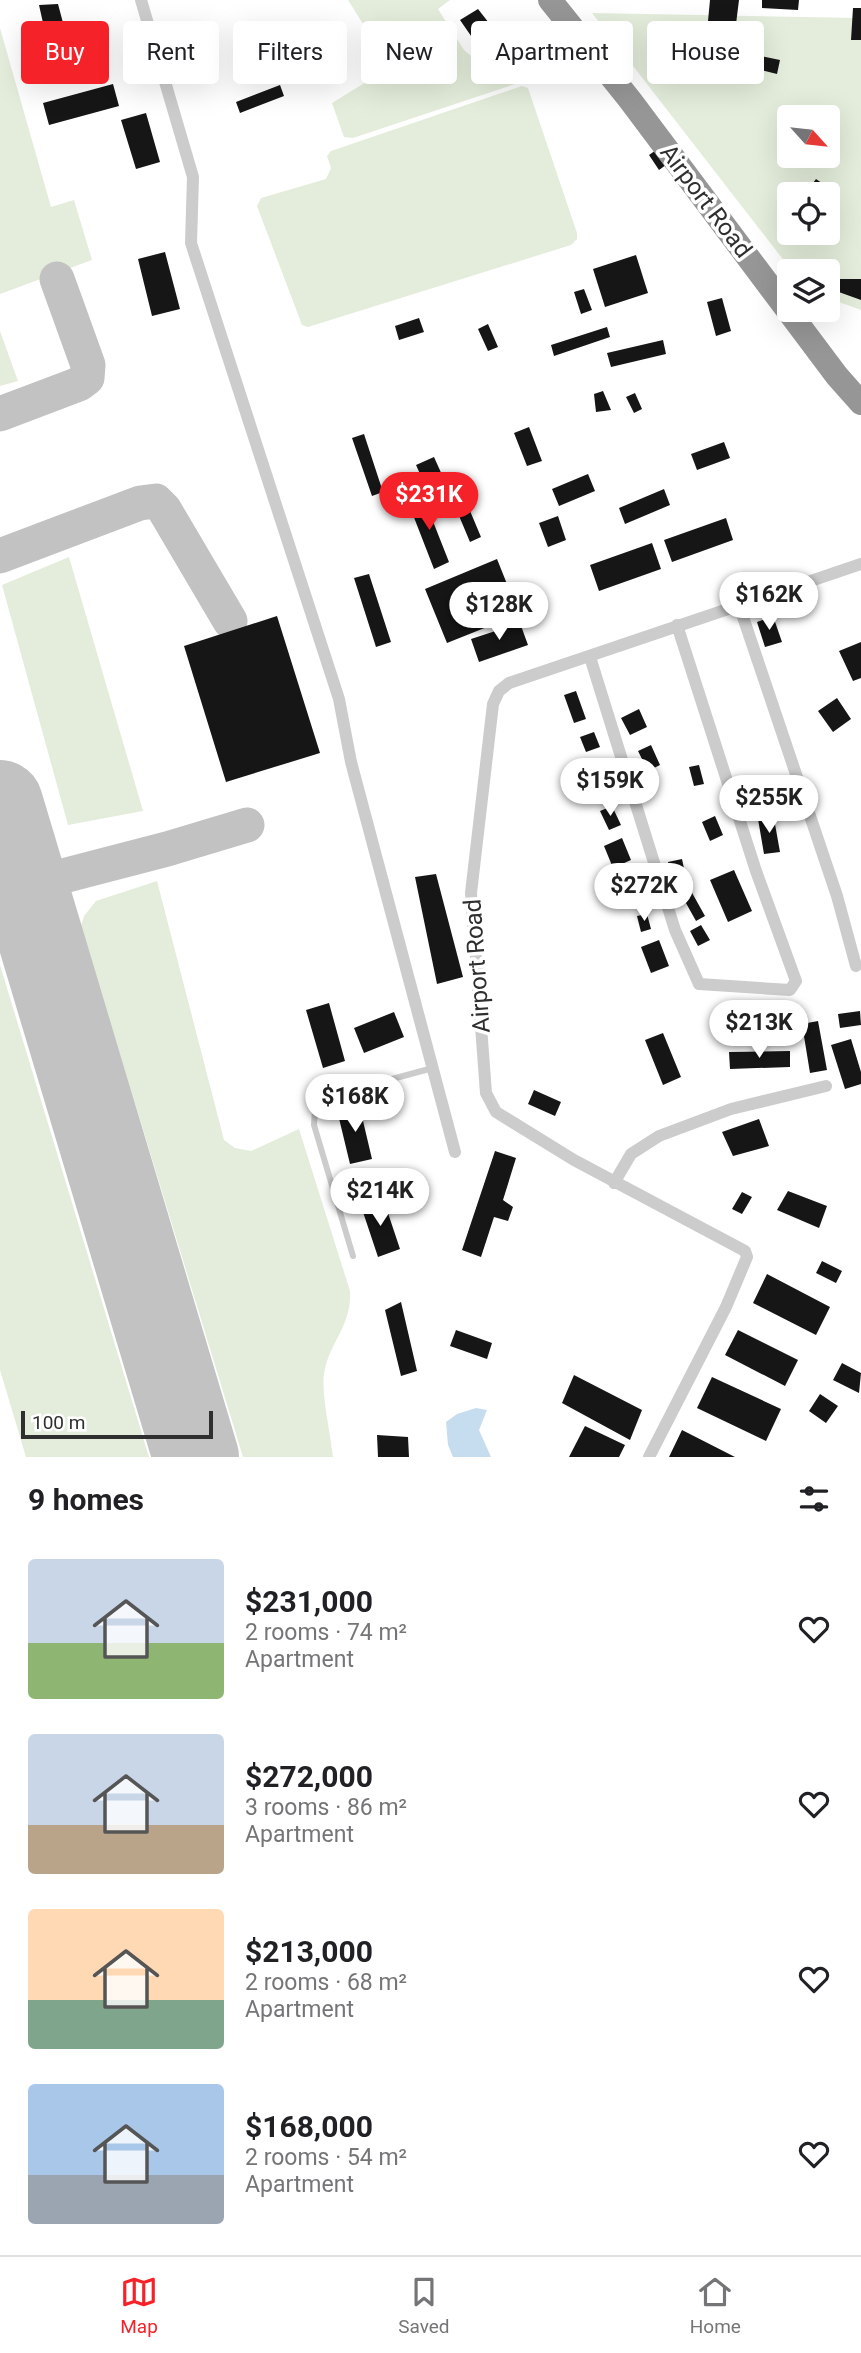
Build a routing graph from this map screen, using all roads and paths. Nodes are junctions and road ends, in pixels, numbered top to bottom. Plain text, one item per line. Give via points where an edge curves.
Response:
1 (141, 0) edge
2 (550, 0) edge
3 (861, 403) edge
4 (861, 564) edge
5 (739, 604) junction
6 (677, 625) junction
7 (590, 657) junction
8 (856, 966) dead end
9 (433, 1068) junction
10 (826, 1086) dead end
11 (456, 1152) dead end
12 (614, 1183) junction
13 (353, 1256) dead end
14 (649, 1457) edge

1 - 9 street via 193,177 191,243 339,699 351,762
2 - 3 highway, Airport Road
4 - 5 street, Airport Road
5 - 6 street, Airport Road
5 - 8 street
6 - 7 street, Airport Road
6 - 7 street via 796,981 790,990 699,984 675,930
7 - 12 street, Airport Road via 509,683 499,691 493,704 471,893 486,1093 496,1112
9 - 11 street
9 - 13 lane via 335,1094 321,1099 315,1109 314,1125
10 - 12 street via 731,1109 659,1136 631,1154
12 - 14 street, Airport Road via 738,1247 747,1257

